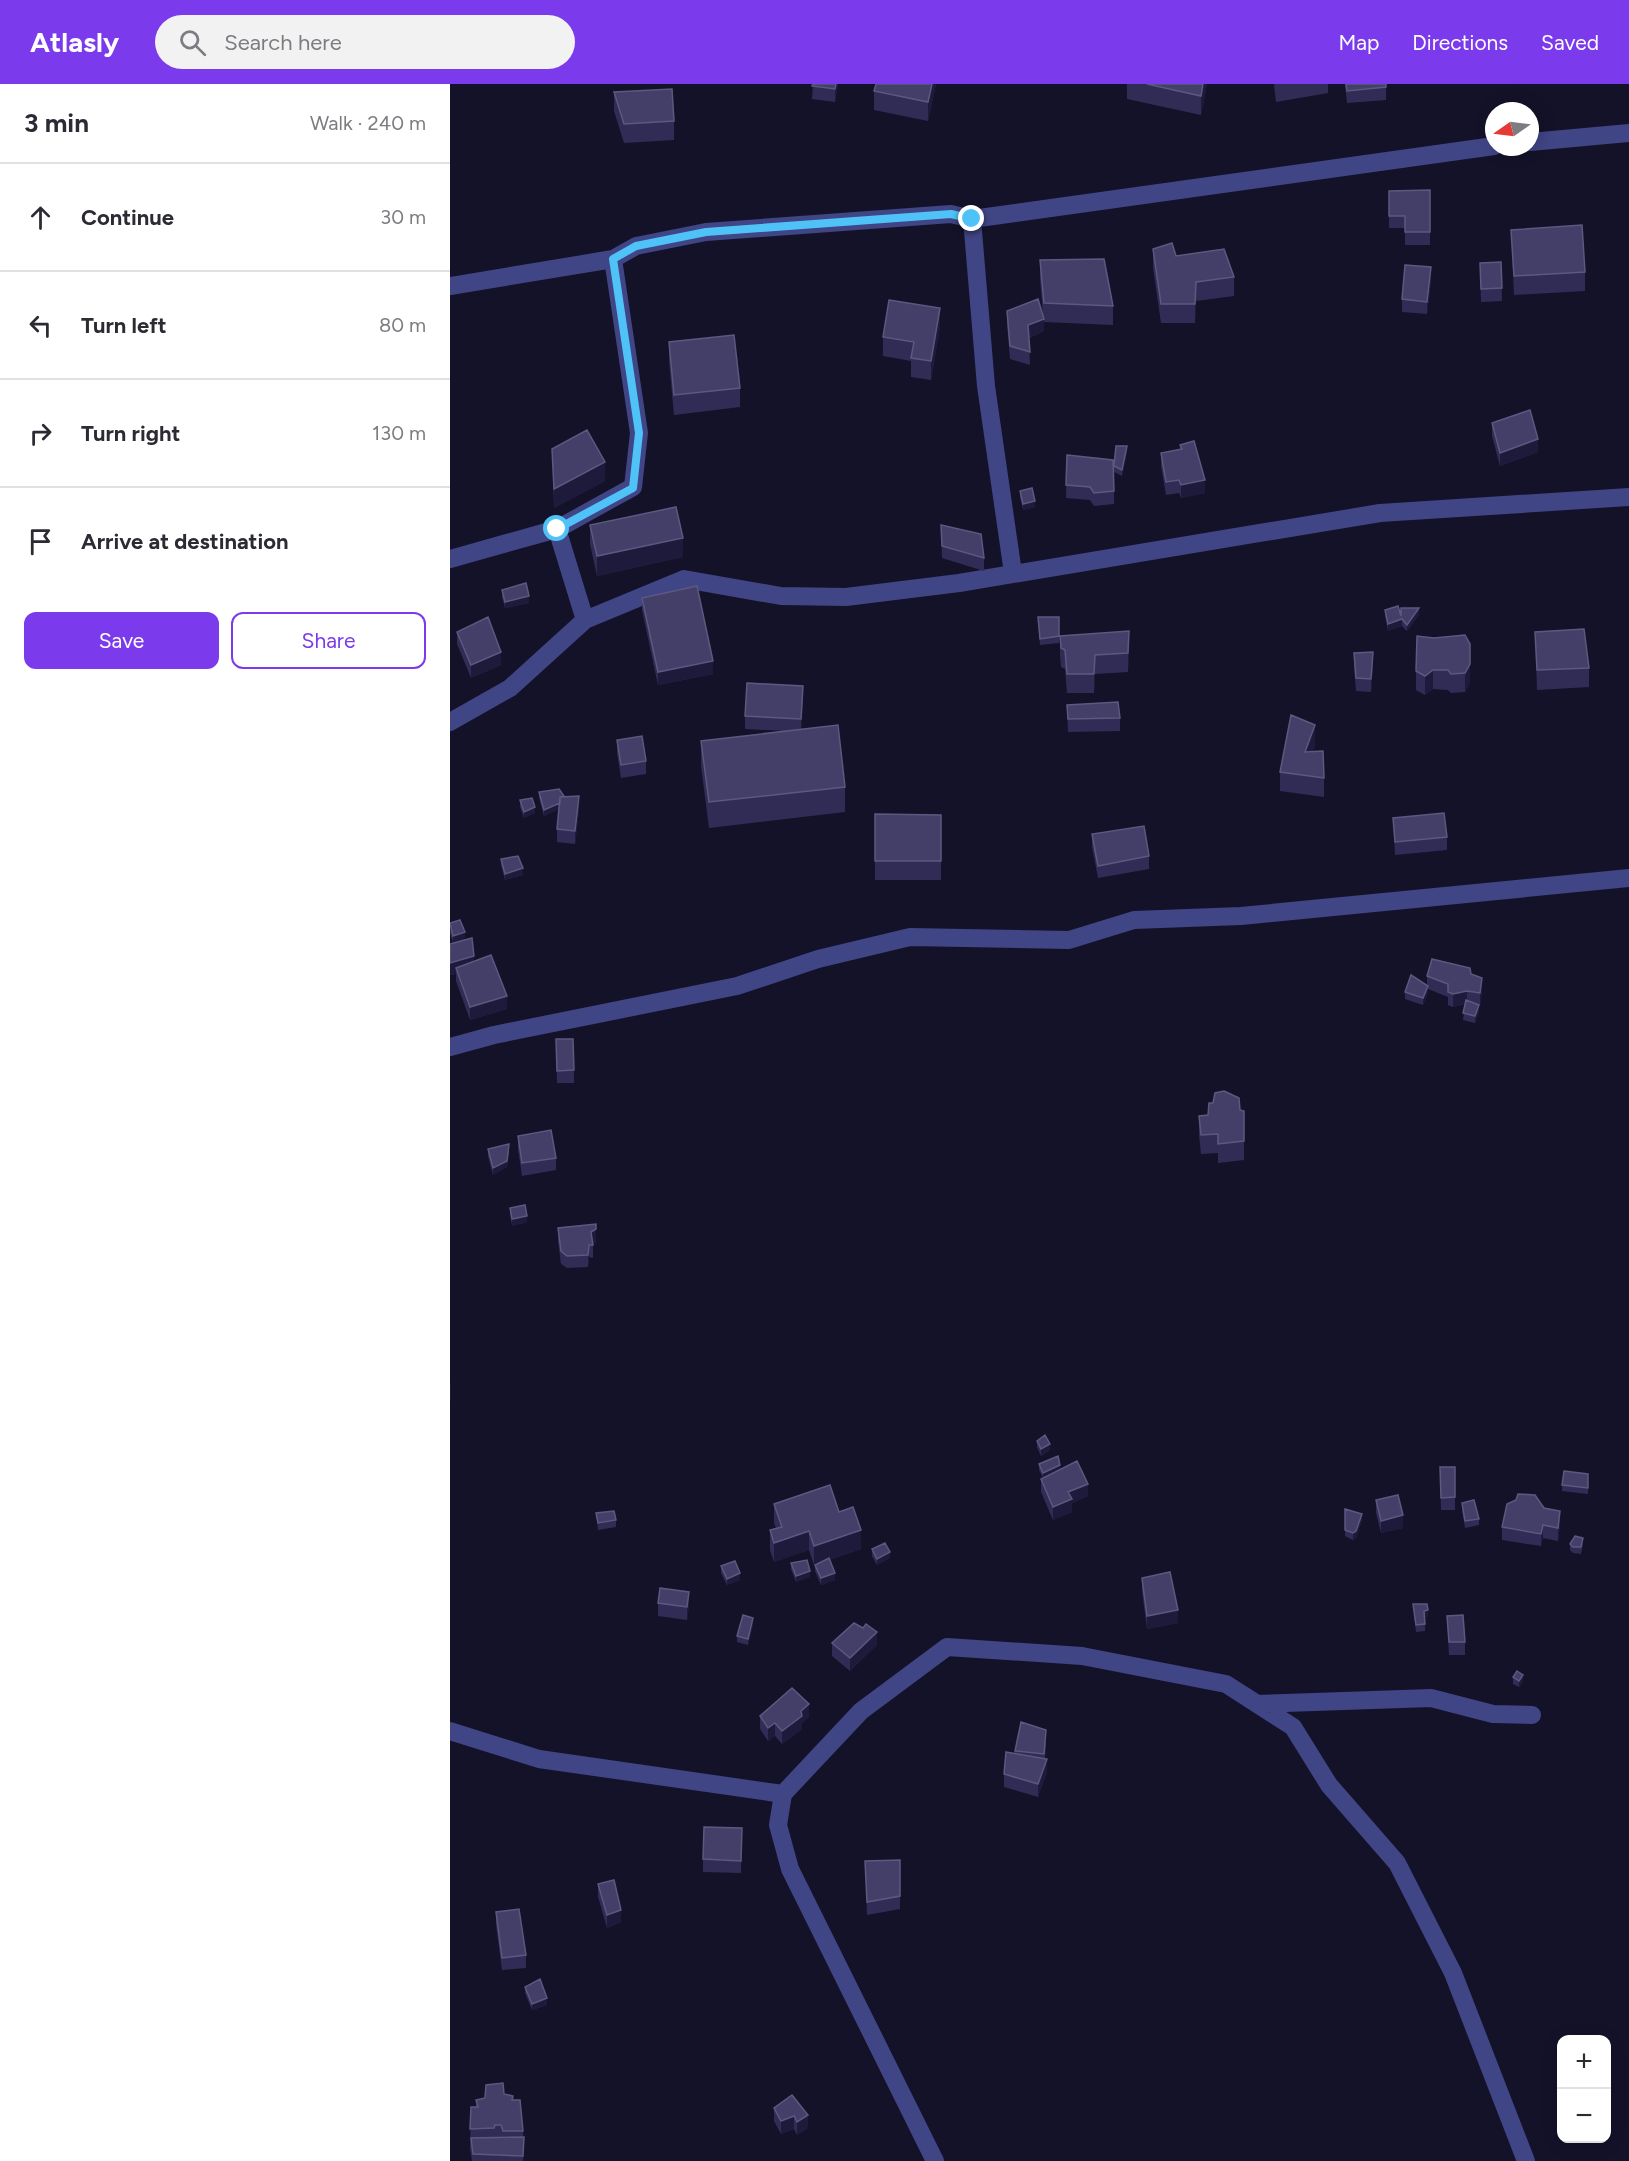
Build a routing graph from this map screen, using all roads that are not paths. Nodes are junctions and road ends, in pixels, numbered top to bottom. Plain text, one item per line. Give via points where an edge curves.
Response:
1 (1629, 133) edge
2 (1539, 141) edge
3 (1485, 147) edge
4 (972, 219) junction
5 (613, 259) junction
6 (450, 286) edge
7 (1629, 497) edge
8 (557, 529) junction
9 (450, 559) edge
10 (1013, 573) junction
11 (585, 620) junction
12 (450, 722) edge
13 (1629, 878) edge
14 (450, 1047) edge
15 (1257, 1704) junction
16 (1532, 1715) dead end
17 (450, 1731) edge
18 (783, 1794) junction
19 (935, 2161) edge
20 (1526, 2161) edge

1 - 2 street
3 - 4 street
4 - 5 street via 951,214 706,232 636,246
4 - 10 street via 986,386
5 - 6 street
5 - 8 street via 639,433 633,488
7 - 10 street via 1380,513
8 - 9 street
8 - 11 street
10 - 11 street via 846,597 781,596 684,579
11 - 12 street via 510,688
13 - 14 street via 1241,915 1134,920 1069,940 910,937 818,959 736,986
15 - 16 street via 1431,1698 1493,1714
15 - 18 street via 1226,1684 1082,1656 946,1647 861,1711
15 - 20 street via 1293,1727 1329,1785 1397,1863 1453,1973
17 - 18 street via 539,1759
18 - 19 street via 778,1825 790,1869

